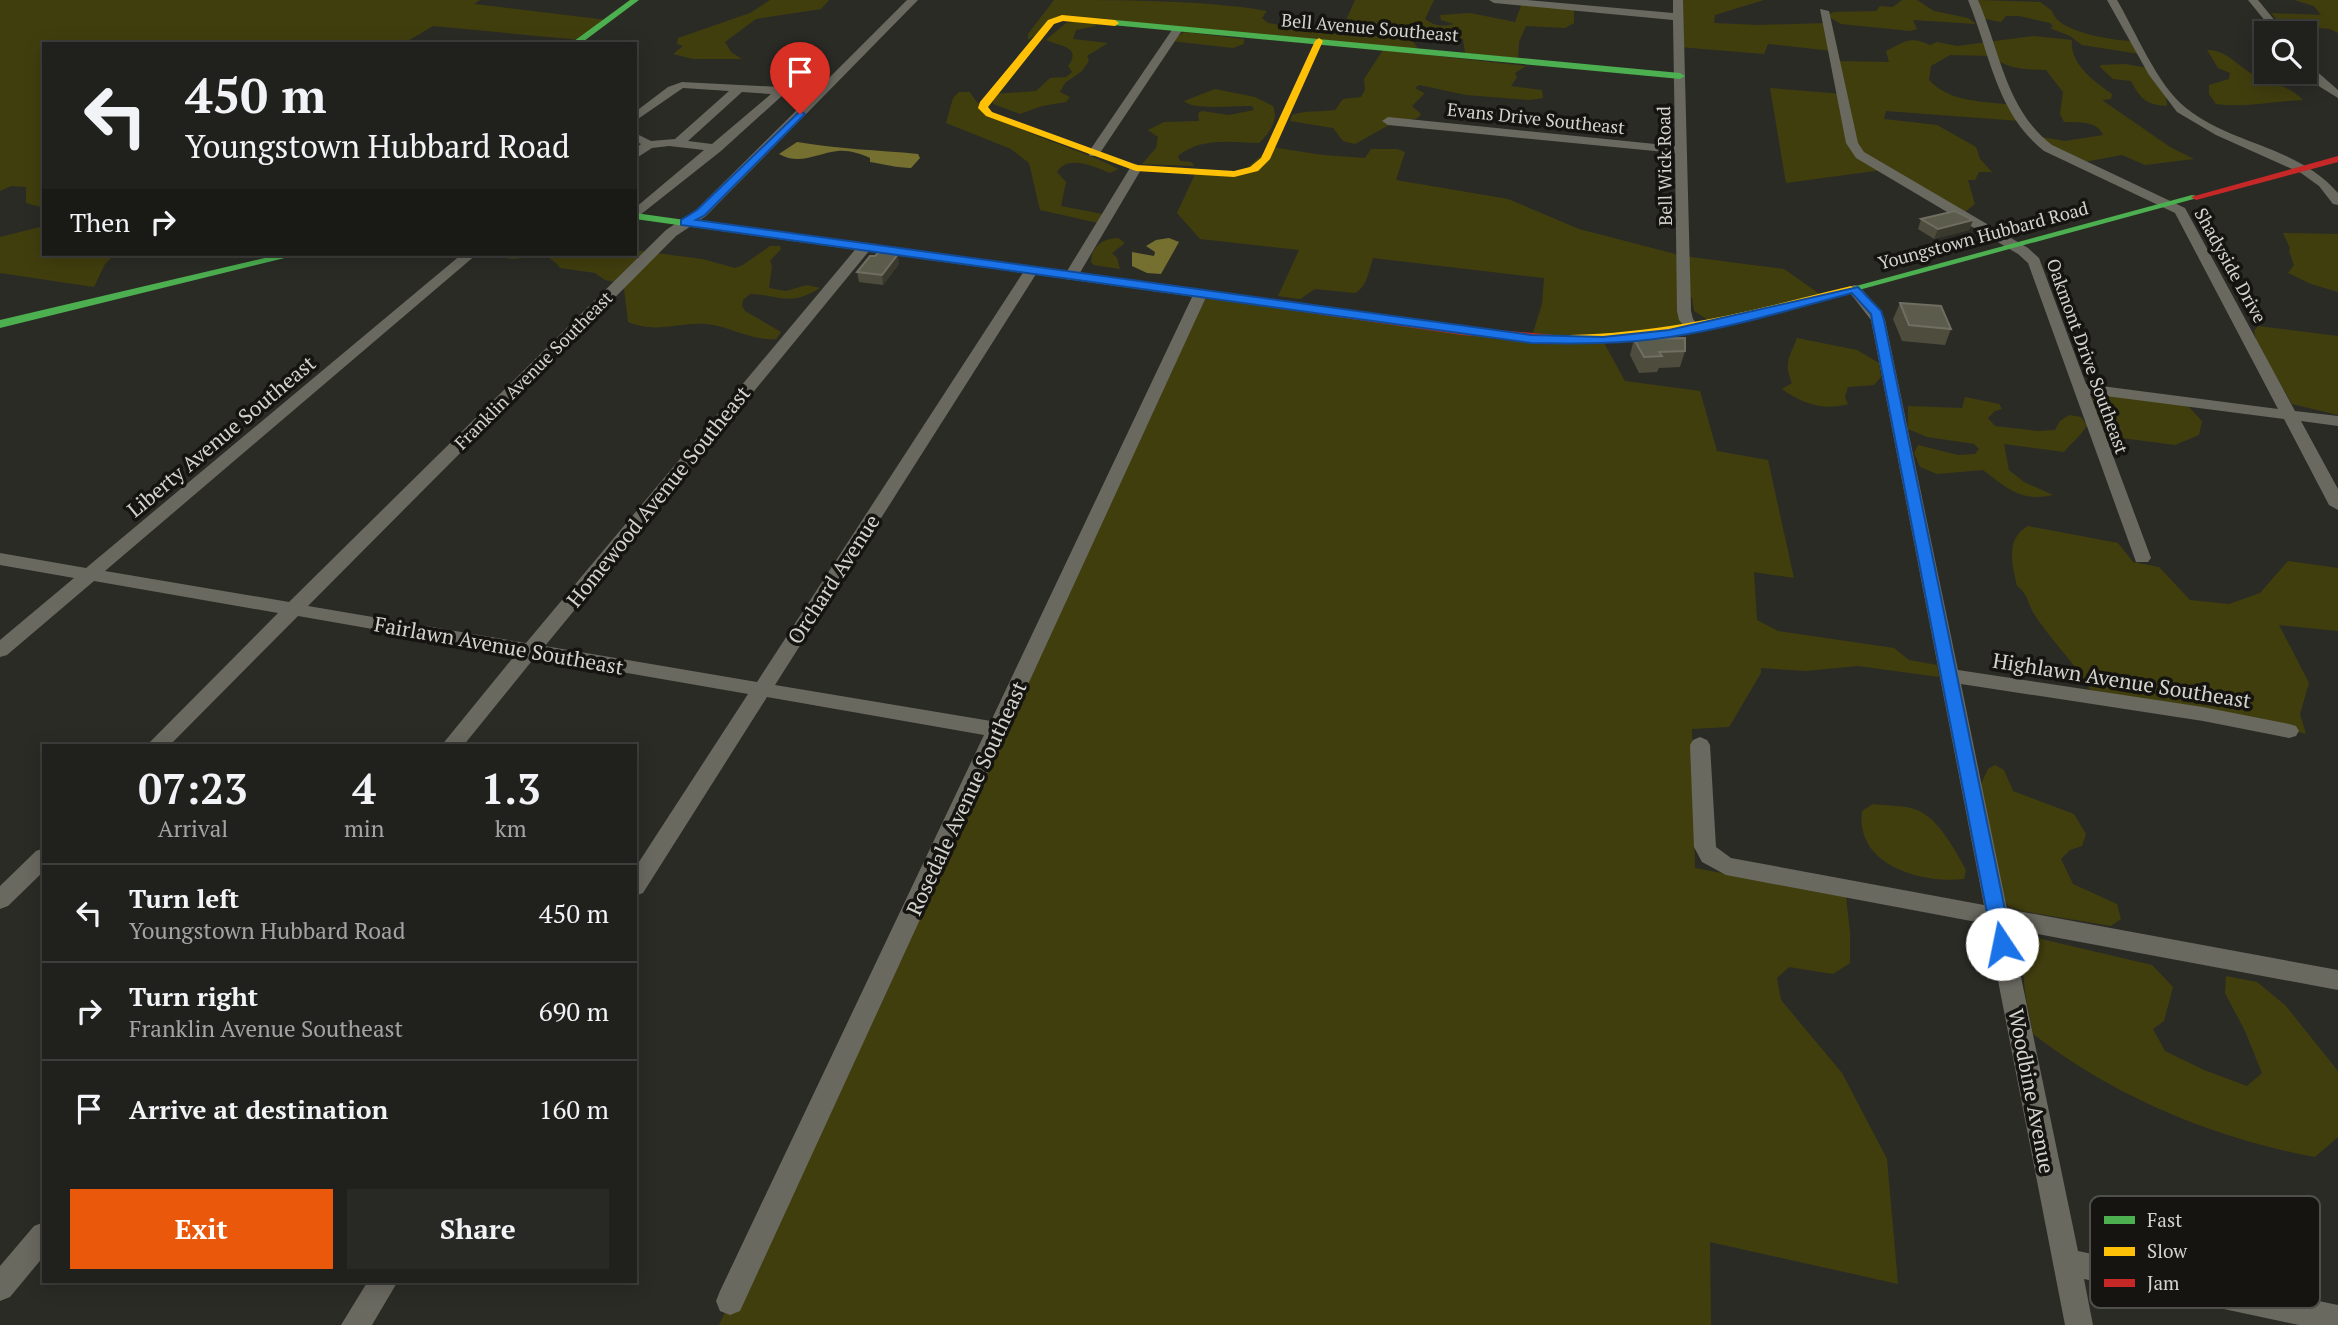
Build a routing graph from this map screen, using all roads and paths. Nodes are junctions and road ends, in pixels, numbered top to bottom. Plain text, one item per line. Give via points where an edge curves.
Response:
1 (635, 0) edge
2 (914, 0) edge
3 (1494, 0) edge
4 (1678, 0) edge
5 (1973, 0) edge
6 (2112, 0) edge
7 (2253, 0) edge
8 (1824, 11) dead end
9 (1679, 17) junction
10 (2270, 21) edge
11 (1178, 29) junction
12 (1318, 41) junction
13 (577, 42) edge
14 (1679, 76) junction
15 (2317, 77) edge
16 (738, 89) junction
17 (780, 92) junction
18 (821, 93) junction
19 (2338, 95) edge
20 (637, 117) edge
21 (1388, 121) dead end
22 (637, 137) edge
23 (678, 143) junction
24 (648, 145) junction
25 (717, 148) junction
26 (1681, 150) junction
27 (637, 153) edge
28 (1094, 153) junction
29 (2338, 159) edge
30 (1136, 168) junction
31 (2301, 169) junction
32 (637, 196) edge
33 (654, 198) junction
34 (2338, 201) edge
35 (2166, 205) junction
36 (637, 214) edge
37 (637, 216) edge
38 (685, 222) junction
39 (2015, 246) junction
40 (864, 248) junction
41 (285, 256) edge
42 (468, 256) edge
43 (1031, 271) junction
44 (1071, 276) junction
45 (1854, 289) junction
46 (1200, 295) junction
47 (0, 324) edge
48 (1694, 329) junction
49 (2080, 388) junction
50 (2290, 415) junction
51 (2338, 421) edge
52 (2338, 505) edge
53 (2142, 558) dead end
54 (0, 559) edge
55 (89, 575) junction
56 (294, 610) junction
57 (0, 650) edge
58 (530, 651) junction
59 (1948, 675) junction
60 (762, 689) junction
61 (998, 730) junction
62 (2289, 731) dead end
63 (158, 744) edge
64 (453, 744) edge
65 (1700, 745) dead end
66 (42, 859) edge
67 (637, 884) edge
68 (0, 900) edge
69 (1997, 918) junction
70 (2338, 980) edge
71 (42, 1237) edge
72 (2066, 1262) junction
73 (2090, 1267) edge
74 (383, 1283) edge
75 (0, 1287) edge
76 (730, 1301) dead end
77 (2286, 1308) edge
78 (2338, 1319) edge
79 (355, 1325) edge
80 (2079, 1325) edge

1 - 13 main road
2 - 18 street, Franklin Avenue Southeast
3 - 9 street
4 - 9 street, Bell Wick Road
5 - 35 street, Shadyside Drive via 2009,96 2029,134 2048,148
6 - 31 street via 2177,106 2201,123
7 - 10 street
8 - 39 street, Oakmont Drive Southeast via 1852,143 1860,155
9 - 14 street, Bell Wick Road
11 - 12 main road, Bell Avenue Southeast
11 - 28 street
11 - 28 main road, Bell Avenue Southeast via 1057,19 983,108
12 - 14 main road, Bell Avenue Southeast
12 - 30 main road via 1265,159 1250,171 1225,174
14 - 26 street, Bell Wick Road
15 - 19 street
16 - 17 street
16 - 20 street via 678,86
16 - 23 street
17 - 18 street
17 - 25 street
18 - 38 street, Franklin Avenue Southeast via 701,213
21 - 26 street, Evans Drive Southeast
22 - 24 street
23 - 24 street
23 - 25 street
24 - 27 street
25 - 33 street
26 - 48 street, Bell Wick Road via 1684,311
28 - 30 main road
29 - 31 main road, Youngstown Hubbard Road
30 - 44 street
31 - 34 street via 2321,179
31 - 35 main road, Youngstown Hubbard Road
32 - 33 street
33 - 36 street
35 - 39 main road, Youngstown Hubbard Road
35 - 50 street, Shadyside Drive via 2180,211
37 - 38 main road, Youngstown Hubbard Road
38 - 40 main road, Youngstown Hubbard Road
38 - 56 street, Franklin Avenue Southeast
39 - 45 main road, Youngstown Hubbard Road
39 - 49 street, Oakmont Drive Southeast via 2034,261
40 - 43 main road, Youngstown Hubbard Road
40 - 58 street, Homewood Avenue Southeast
41 - 47 main road
42 - 55 street, Liberty Avenue Southeast
43 - 44 main road, Youngstown Hubbard Road
43 - 60 street, Orchard Avenue
44 - 46 main road, Youngstown Hubbard Road
45 - 48 main road, Youngstown Hubbard Road
45 - 59 street, Woodbine Avenue via 1878,320
46 - 48 main road, Youngstown Hubbard Road via 1531,339 1603,340
46 - 61 street, Rosedale Avenue Southeast
49 - 50 street
49 - 53 street, Oakmont Drive Southeast
50 - 51 street
50 - 52 street, Shadyside Drive
54 - 55 street, Fairlawn Avenue Southeast
55 - 56 street, Fairlawn Avenue Southeast
55 - 57 street, Liberty Avenue Southeast
56 - 58 street, Fairlawn Avenue Southeast
56 - 63 street, Franklin Avenue Southeast
58 - 60 street, Fairlawn Avenue Southeast
58 - 64 street, Homewood Avenue Southeast
59 - 62 street, Highlawn Avenue Southeast
59 - 69 street, Woodbine Avenue
60 - 61 street, Fairlawn Avenue Southeast
60 - 67 street, Orchard Avenue
61 - 76 street, Rosedale Avenue Southeast
65 - 69 street via 1704,846 1726,866
66 - 68 street
69 - 70 street
69 - 72 street, Woodbine Avenue
71 - 75 street
72 - 73 street
72 - 80 street, Woodbine Avenue
74 - 79 street
77 - 78 street

